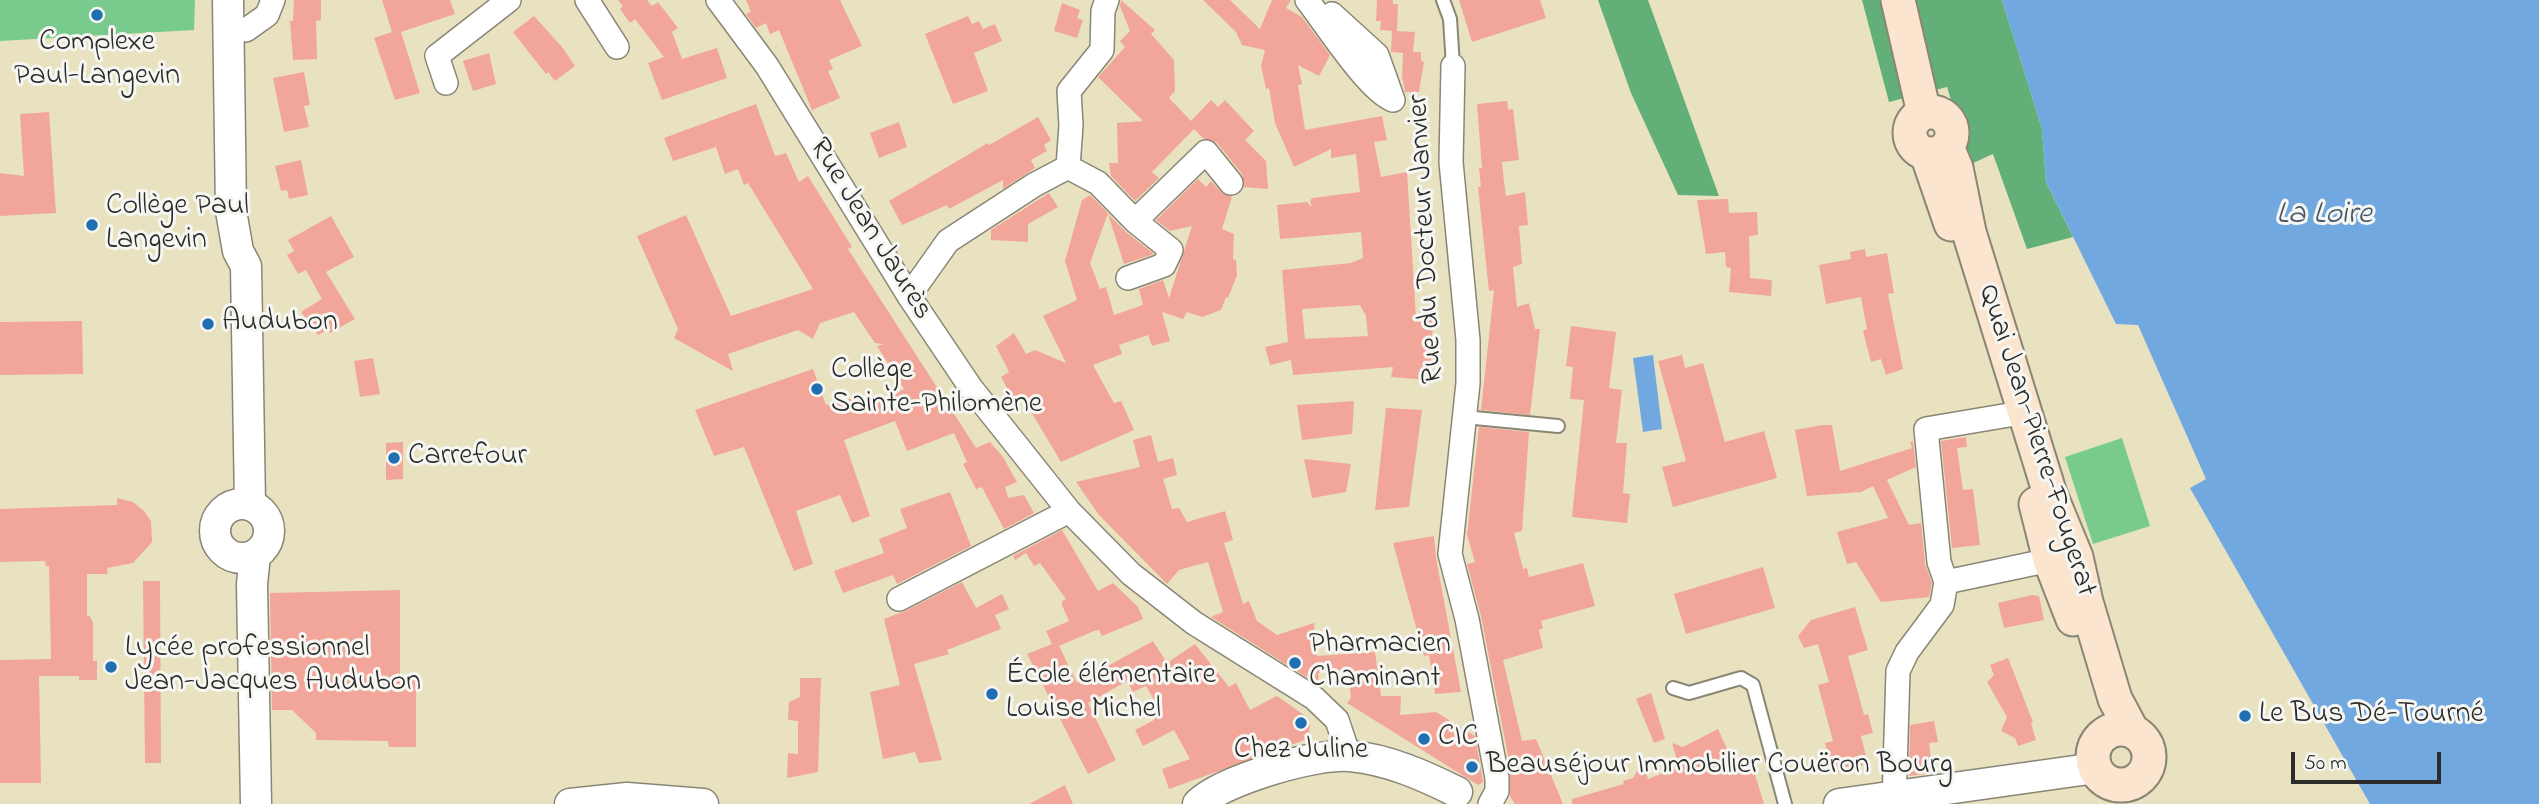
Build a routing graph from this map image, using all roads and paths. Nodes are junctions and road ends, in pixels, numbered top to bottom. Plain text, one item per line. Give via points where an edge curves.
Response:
1 (228, 0) edge
2 (245, 0) edge
3 (272, 0) edge
4 (509, 0) edge
5 (587, 0) edge
6 (718, 0) edge
7 (1107, 0) edge
8 (1307, 0) edge
9 (1317, 0) edge
10 (1443, 0) edge
11 (1898, 0) edge
12 (246, 30) junction
13 (617, 47) dead end
14 (1453, 66) joint
15 (446, 83) dead end
16 (1937, 151) junction
17 (1068, 167) junction
18 (1231, 183) dead end
19 (1135, 221) junction
20 (238, 251) junction
21 (1128, 278) dead end
22 (909, 296) junction
23 (2010, 415) junction
24 (1464, 417) junction
25 (1558, 426) dead end
26 (244, 505) junction
27 (1069, 511) junction
28 (244, 556) junction
29 (2050, 560) junction
30 (1946, 582) junction
31 (899, 599) dead end
32 (1673, 688) dead end
33 (2119, 732) junction
34 (1349, 756) junction
35 (2124, 787) edge
36 (1467, 798) edge
37 (1895, 800) edge
38 (1196, 802) edge
39 (242, 804) edge
40 (256, 804) edge
41 (570, 804) edge
42 (703, 804) edge
43 (1490, 804) edge
44 (1785, 804) edge
45 (1839, 804) edge

1 - 20 street via 231,211
2 - 12 street
3 - 12 street via 267,15
4 - 15 street via 437,56
5 - 13 street
6 - 22 street, Rue Jean Jaurès via 768,66
7 - 17 street via 1102,50 1069,92
8 - 9 street via 1367,81 1393,100 1377,55
10 - 14 lane, Rue du Docteur Janvier via 1450,19
11 - 16 main road, Quai Jean-Pierre-Fougerat via 1924,113 1940,113 1950,124 1952,134
12 - 20 street via 244,228
14 - 24 street, Rue du Docteur Janvier via 1451,162 1468,340
16 - 23 main road, Quai Jean-Pierre-Fougerat
16 - 33 main road, Quai Jean-Pierre-Fougerat via 1956,167 1969,232 2050,495 2076,557 2115,699
17 - 19 street via 1098,183
17 - 22 street via 948,241
18 - 19 street via 1206,152
19 - 21 street via 1171,250 1164,265
20 - 26 street via 233,296
22 - 27 street, Rue Jean Jaurès via 971,388
23 - 29 main road, Quai Jean-Pierre-Fougerat
23 - 30 street via 1926,429 1939,562
24 - 25 lane
24 - 43 street, Rue du Docteur Janvier via 1450,554 1497,778
26 - 28 street via 265,516 270,532 265,546
26 - 28 street via 225,510 215,530 219,544
27 - 31 street
27 - 34 street, Rue Jean Jaurès via 1131,574 1194,623 1314,698 1337,720
28 - 39 street via 238,584
28 - 40 street via 252,584
29 - 30 street
29 - 33 main road, Quai Jean-Pierre-Fougerat
30 - 37 street via 1942,606 1898,671
32 - 44 lane via 1689,693 1741,678 1753,685
33 - 35 main road via 2095,749
33 - 35 main road, Quai Jean-Pierre-Fougerat via 2144,740 2149,753
34 - 36 street via 1420,774
34 - 38 street via 1304,762 1237,780
35 - 37 street via 1933,793
37 - 45 street
41 - 42 street via 627,798

